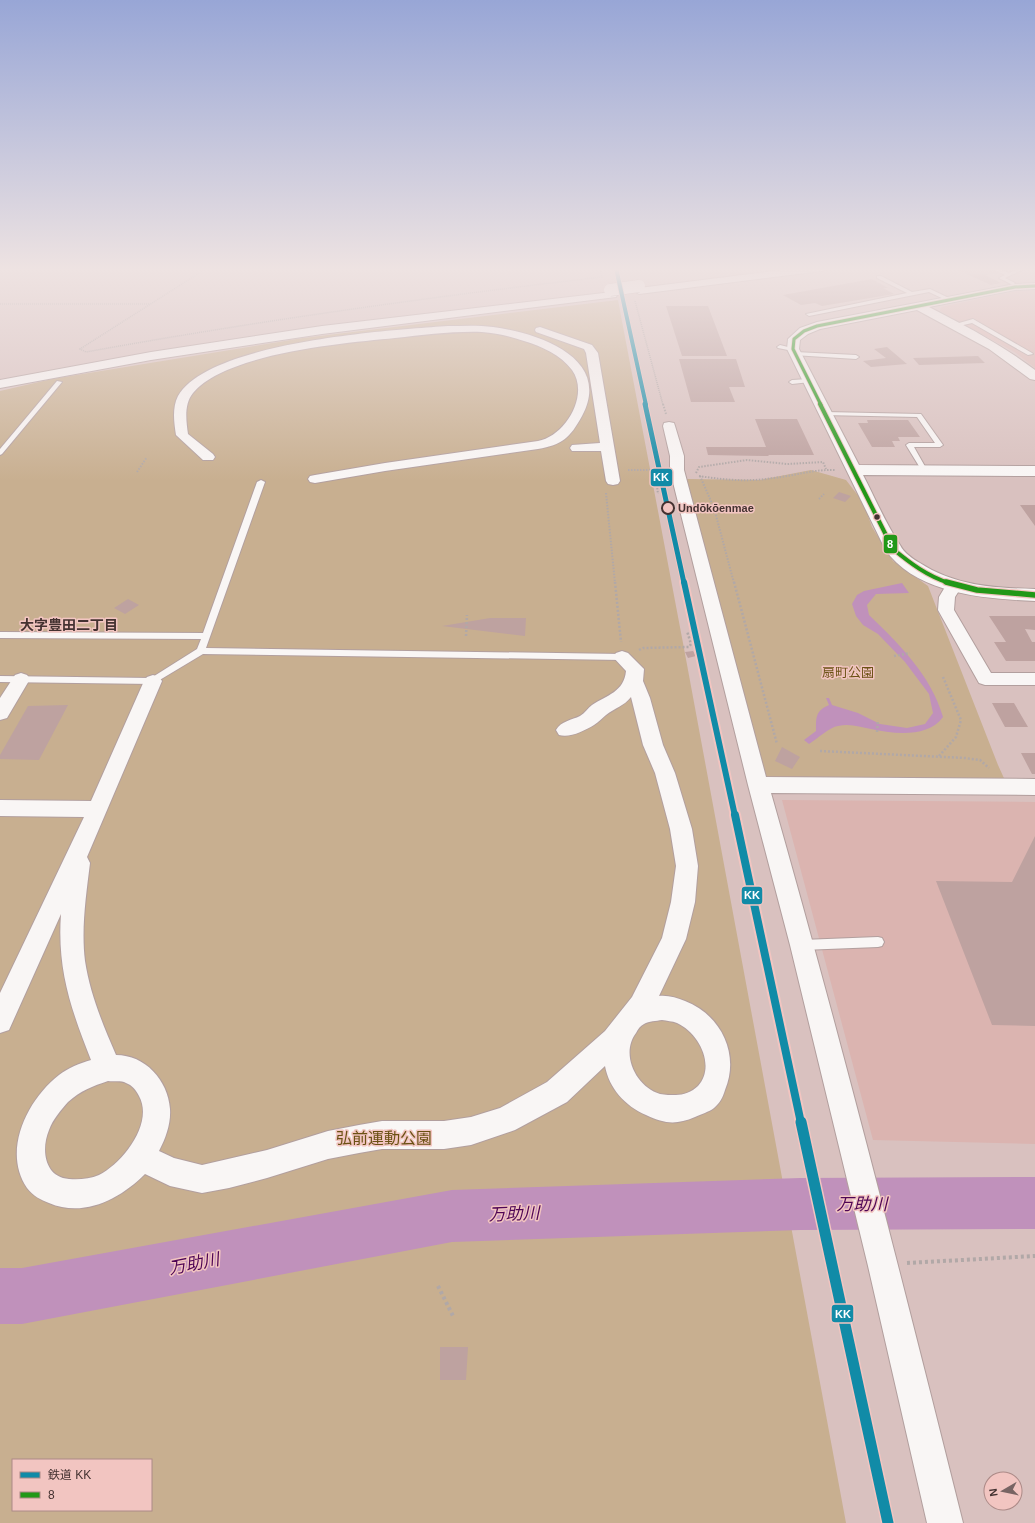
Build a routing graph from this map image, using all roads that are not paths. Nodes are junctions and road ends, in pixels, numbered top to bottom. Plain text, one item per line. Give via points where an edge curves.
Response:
1 (262, 339) edge
2 (355, 339) edge
3 (530, 339) edge
4 (550, 339) edge
5 (566, 339) edge
6 (794, 339) edge
7 (980, 339) edge
8 (1006, 339) edge
9 (542, 342) junction
10 (780, 348) dead end
11 (794, 351) junction
12 (1033, 354) edge
13 (856, 357) dead end
14 (1012, 358) junction
15 (28, 375) junction
16 (0, 376) edge
17 (1035, 376) edge
18 (808, 381) junction
19 (59, 382) dead end
20 (792, 382) dead end
21 (0, 385) edge
22 (825, 414) junction
23 (669, 426) road end
24 (608, 447) junction
25 (577, 448) dead end
26 (1, 450) edge
27 (208, 457) dead end
28 (853, 470) junction
29 (924, 470) junction
30 (1035, 471) edge
31 (315, 479) dead end
32 (610, 480) road end
33 (261, 482) dead end
34 (954, 586) junction
35 (1035, 595) edge
36 (0, 635) edge
37 (206, 636) junction
38 (201, 651) junction
39 (622, 657) joint
40 (0, 679) edge
41 (21, 679) junction
42 (1035, 679) edge
43 (153, 681) junction
44 (634, 681) junction
45 (0, 713) edge
46 (566, 730) dead end
47 (758, 785) junction
48 (1035, 787) edge
49 (0, 808) edge
50 (98, 809) junction
51 (81, 846) junction
52 (878, 942) dead end
53 (802, 945) junction
54 (0, 1021) edge
55 (108, 1068) junction
56 (140, 1156) junction
57 (945, 1523) edge

1 - 15 main road
2 - 27 street via 291,348 230,365 210,373 193,386 183,398 179,414 182,435
3 - 9 street
4 - 9 street
5 - 24 street via 588,347 592,353
6 - 11 main road
7 - 14 main road
8 - 12 lane
9 - 31 street via 572,362 582,374 585,391 580,409 568,429 555,441
10 - 11 lane
11 - 13 lane
11 - 18 main road
12 - 14 lane
14 - 17 main road
15 - 16 main road
15 - 21 main road
18 - 20 lane
18 - 22 main road
19 - 26 lane
22 - 28 main road
22 - 29 lane via 919,415 940,445 909,445
23 - 47 street via 677,456 677,470
24 - 25 street
24 - 32 street
28 - 29 main road
28 - 34 main road via 893,549 903,560 927,575
29 - 30 main road
33 - 37 lane
34 - 35 main road via 1003,595
34 - 42 street via 947,597 946,610 985,679
36 - 37 lane
37 - 38 lane
38 - 39 lane
38 - 43 lane
39 - 44 street via 635,669
40 - 41 lane
41 - 43 lane
41 - 45 street
43 - 50 street
44 - 46 street via 618,700 599,710 588,720
44 - 56 street via 653,744 665,773 681,829 687,866 683,902 674,939 641,1006 614,1040 557,1092 505,1120 471,1131 444,1135 382,1135 359,1139 328,1145 202,1180 170,1172
47 - 48 street
47 - 53 street
49 - 50 street
50 - 51 street
51 - 54 street
51 - 55 street via 72,946 77,980
52 - 53 lane
53 - 57 street
55 - 56 street via 126,1069 141,1076 152,1089 157,1106 156,1125 147,1147
55 - 56 street via 76,1080 52,1100 39,1118 31,1139 30,1160 41,1182 50,1190 69,1195 91,1192 113,1183 132,1167

